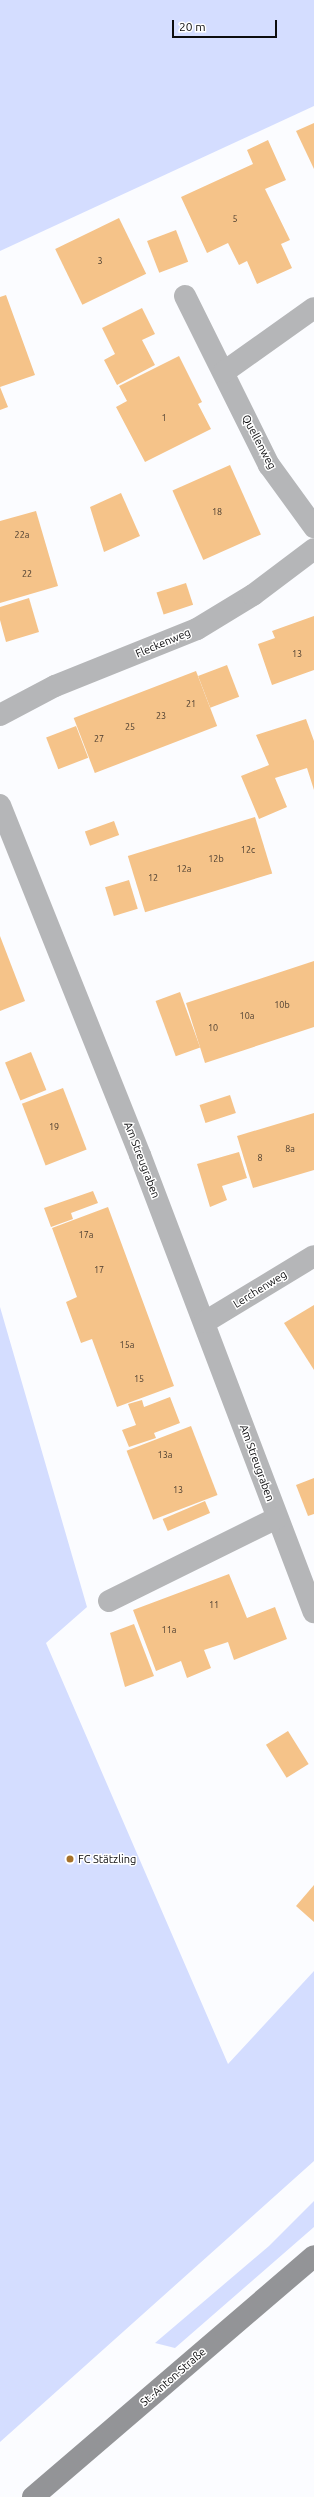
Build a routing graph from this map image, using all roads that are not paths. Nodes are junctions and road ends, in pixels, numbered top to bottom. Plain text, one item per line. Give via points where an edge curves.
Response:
1 (184, 296) dead end
2 (314, 308) edge
3 (224, 372) junction
4 (314, 527) edge
5 (314, 549) edge
6 (0, 715) edge
7 (0, 805) edge
8 (314, 1256) edge
9 (205, 1322) junction
10 (277, 1518) junction
11 (109, 1601) dead end
12 (314, 1612) edge
13 (314, 2256) edge
14 (33, 2497) edge

1 - 3 street, Quellenweg
2 - 3 street
3 - 4 street, Quellenweg via 269,465
5 - 6 street, Fleckenweg via 253,595 197,629 55,686
7 - 9 street, Am Streugraben
8 - 9 street, Lerchenweg
9 - 10 street, Am Streugraben
10 - 11 street
10 - 12 street, Am Streugraben
13 - 14 street, St.-Anton-Straße

